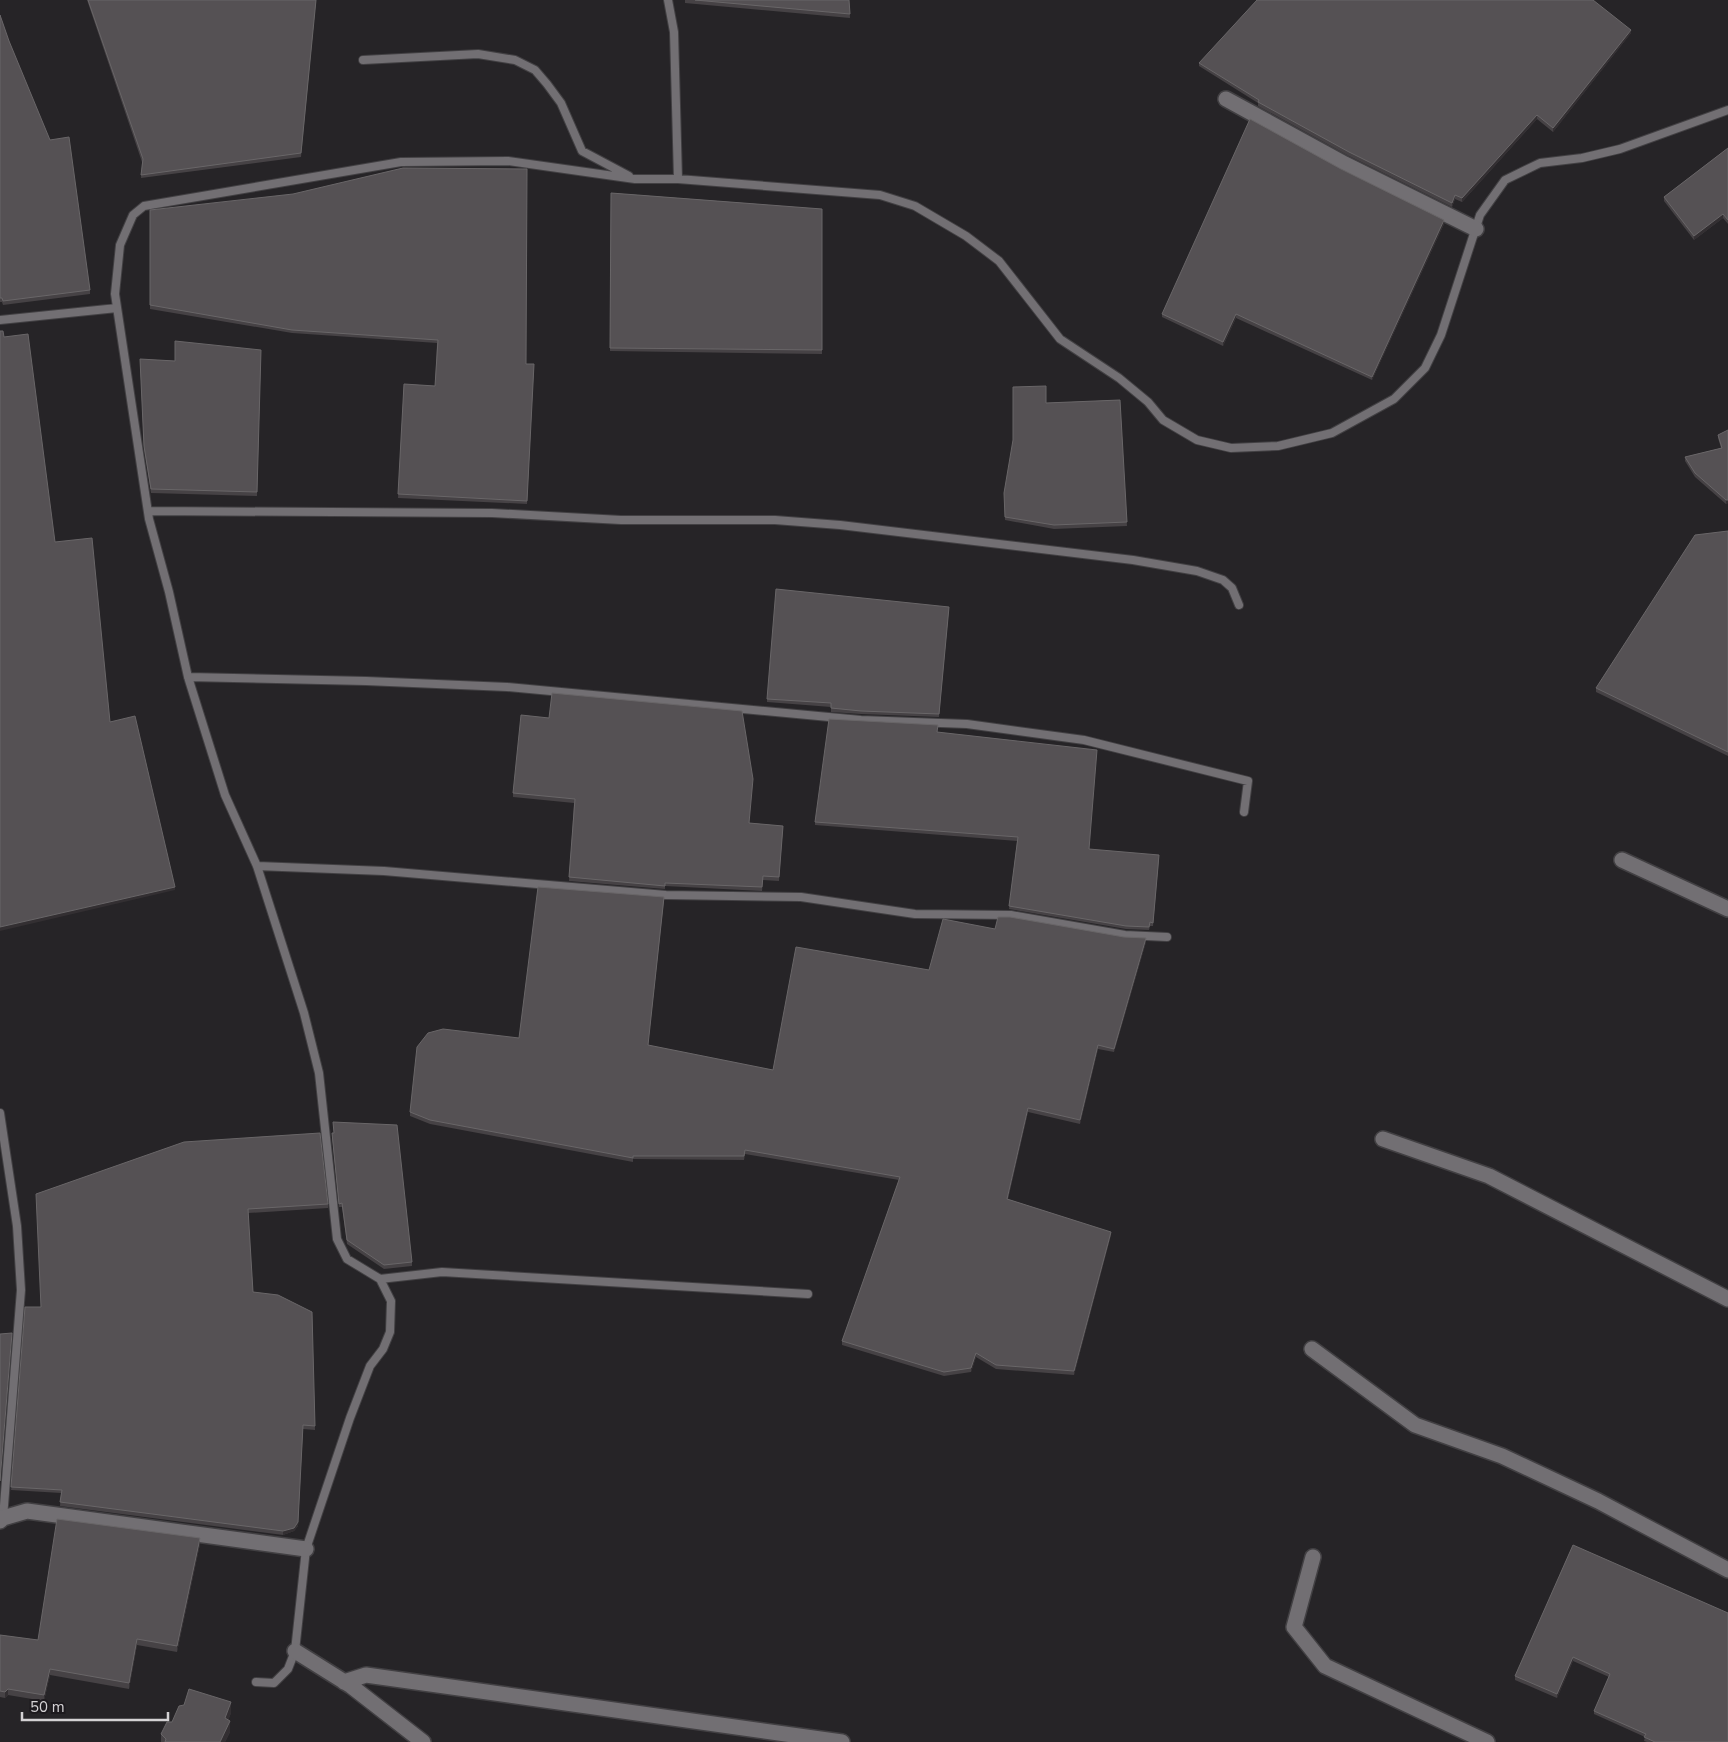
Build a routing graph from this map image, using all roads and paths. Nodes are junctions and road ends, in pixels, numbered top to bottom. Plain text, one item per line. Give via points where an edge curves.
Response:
1 (668, 0) edge
2 (363, 60) dead end
3 (1226, 99) dead end
4 (1728, 110) edge
5 (635, 179) junction
6 (678, 179) junction
7 (1476, 229) junction
8 (117, 308) junction
9 (0, 320) edge
10 (148, 511) junction
11 (1239, 605) dead end
12 (188, 677) junction
13 (1244, 812) dead end
14 (1622, 860) dead end
15 (257, 866) junction
16 (1728, 909) edge
17 (1167, 937) dead end
18 (0, 1113) edge
19 (1383, 1139) dead end
20 (380, 1279) junction
21 (808, 1294) dead end
22 (1728, 1298) edge
23 (1312, 1349) dead end
24 (1, 1519) edge
25 (306, 1549) junction
26 (1313, 1557) dead end
27 (1728, 1570) edge
28 (295, 1651) junction
29 (256, 1682) dead end
30 (344, 1682) junction
31 (423, 1742) edge
32 (842, 1742) edge
33 (1487, 1742) edge

1 - 6 lane via 674,32
2 - 5 lane via 478,54 515,60 535,70 556,96 582,151
3 - 7 street via 1345,164
4 - 7 lane via 1620,149 1540,163 1505,180 1480,215
5 - 6 lane
5 - 8 lane via 508,161 400,162 144,206 133,215 120,245 115,294
6 - 7 lane via 880,195 915,206 966,236 999,261 1060,338 1119,378 1148,402 1163,420 1197,440 1231,448 1278,446 1332,433 1394,399 1425,368 1441,335
8 - 9 lane
8 - 10 lane
10 - 11 lane via 492,513 621,520 775,520 840,525 1133,560 1197,571 1223,580 1232,588
10 - 12 lane
12 - 13 lane via 366,680 507,687 861,720 967,724 1021,730 1084,740 1248,781
12 - 15 lane via 225,795
14 - 16 street
15 - 17 lane via 384,871 666,895 801,898 915,914 1011,915 1125,935
15 - 20 lane via 304,1013 319,1073 337,1239 347,1259
18 - 24 lane via 17,1226 21,1290
19 - 22 street via 1489,1176
20 - 21 lane via 442,1272
20 - 25 lane via 391,1301 390,1332 383,1349 370,1366
23 - 27 street via 1414,1425 1502,1456 1598,1501
24 - 25 street via 27,1511
25 - 28 lane
26 - 33 street via 1294,1627 1325,1666
28 - 29 lane via 288,1669 274,1683
28 - 30 street
30 - 31 street
30 - 32 street via 366,1674

